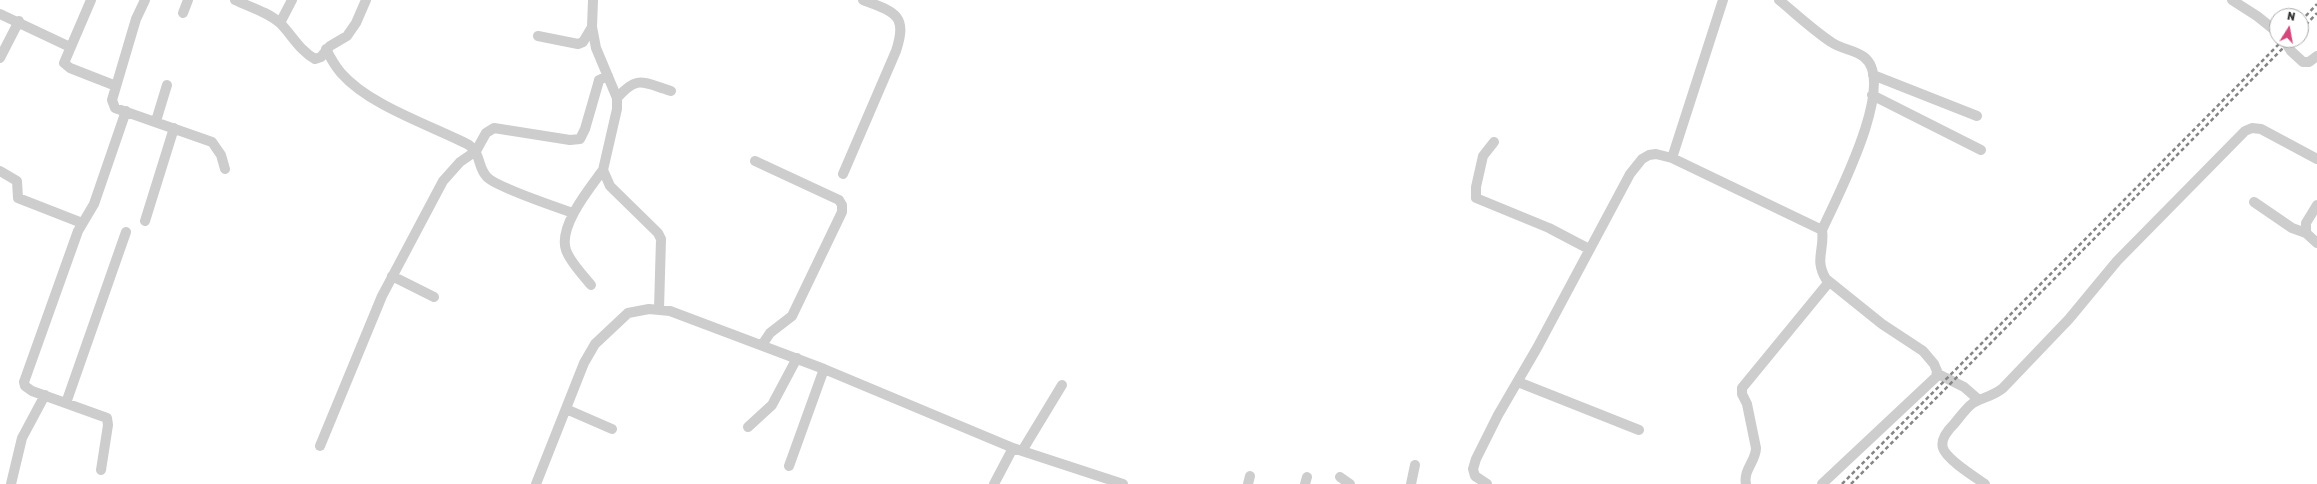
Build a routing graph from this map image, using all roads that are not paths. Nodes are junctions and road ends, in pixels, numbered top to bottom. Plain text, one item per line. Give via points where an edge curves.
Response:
1 (91, 0) edge
2 (145, 0) edge
3 (188, 0) edge
4 (235, 0) edge
5 (292, 0) edge
6 (366, 0) edge
7 (593, 0) edge
8 (863, 0) edge
9 (1722, 0) edge
10 (1780, 0) edge
11 (2232, 0) edge
12 (183, 13) dead end
13 (0, 14) edge
14 (19, 22) junction
15 (280, 23) junction
16 (2269, 25) edge
17 (592, 27) junction
18 (538, 36) dead end
19 (70, 47) junction
20 (2289, 48) edge
21 (326, 49) junction
22 (2317, 56) edge
23 (0, 58) edge
24 (1872, 75) junction
25 (608, 76) junction
26 (167, 85) dead end
27 (116, 86) junction
28 (671, 90) dead end
29 (1872, 95) junction
30 (618, 98) junction
31 (126, 111) junction
32 (1977, 116) dead end
33 (156, 121) junction
34 (174, 128) junction
35 (1494, 142) dead end
36 (1981, 150) dead end
37 (476, 151) junction
38 (1672, 158) junction
39 (2317, 159) edge
40 (755, 162) dead end
41 (225, 169) dead end
42 (603, 170) junction
43 (0, 171) edge
44 (842, 174) dead end
45 (2254, 202) dead end
46 (2317, 205) edge
47 (572, 213) junction
48 (145, 221) dead end
49 (82, 223) junction
50 (1822, 230) junction
51 (126, 232) dead end
52 (2306, 233) junction
53 (2317, 243) edge
54 (1589, 250) junction
55 (392, 276) junction
56 (1829, 282) junction
57 (591, 285) dead end
58 (434, 297) dead end
59 (659, 309) junction
60 (762, 345) junction
61 (797, 358) junction
62 (824, 369) junction
63 (1938, 374) junction
64 (1518, 382) junction
65 (1062, 385) dead end
66 (45, 395) junction
67 (1979, 400) junction
68 (66, 403) junction
69 (566, 409) junction
70 (748, 427) dead end
71 (612, 429) dead end
72 (1639, 430) dead end
73 (320, 446) dead end
74 (1017, 449) junction
75 (1415, 465) dead end
76 (790, 466) dead end
77 (101, 470) dead end
78 (1340, 477) dead end
79 (11, 484) edge
80 (536, 484) edge
81 (994, 484) edge
82 (1123, 484) edge
83 (1350, 484) edge
84 (1410, 484) edge
85 (1487, 484) edge
86 (1746, 484) edge
87 (1822, 484) edge
88 (1985, 484) edge

1 - 19 street
2 - 27 street via 136,19
3 - 12 street
4 - 15 street via 271,16
5 - 15 street
6 - 21 street via 351,32
7 - 17 street
8 - 44 street via 894,14 901,22 902,33
9 - 38 street
10 - 24 street via 1831,42 1865,58
11 - 16 street
13 - 14 street
14 - 19 street
14 - 23 street
15 - 21 street via 311,57 321,57
17 - 18 street via 583,42 578,44
17 - 25 street via 596,48
19 - 27 street via 64,60 66,66
20 - 22 street via 2303,62 2309,62
21 - 37 street via 340,72 360,89
24 - 29 street
24 - 32 street
25 - 30 street
25 - 37 street via 599,80 580,139 570,140 494,128 486,133
26 - 33 street
27 - 31 street via 112,105
28 - 30 street via 640,82 634,83
29 - 36 street
29 - 50 street via 1866,130 1858,152
30 - 42 street
31 - 33 street
31 - 49 street via 94,204
33 - 34 street
34 - 41 street via 212,142 221,154
34 - 48 street
35 - 54 street via 1483,156 1476,198 1549,228
37 - 47 street via 482,171 493,182
37 - 55 street via 460,162 443,181
38 - 50 street
38 - 54 street via 1656,154 1642,159 1630,174
39 - 67 street via 2261,129 2252,128 2245,131 2127,250 2069,319 2003,388 1992,397
40 - 60 street via 839,200 842,205 842,212 792,316 770,333
42 - 47 street
42 - 59 street via 610,186 661,239
43 - 49 street via 17,181 18,198
45 - 52 street via 2292,228
46 - 52 street via 2306,223
47 - 57 street via 565,242 566,249
49 - 66 street via 25,378 25,386 28,389
50 - 56 street via 1819,261 1821,272
51 - 68 street
52 - 53 street
54 - 64 street
55 - 58 street
55 - 73 street
56 - 63 street via 1882,324 1923,351 1934,364
56 - 86 street via 1742,388 1756,453 1746,474
59 - 60 street
59 - 69 street via 628,313 606,331 584,363
60 - 61 street
61 - 62 street
61 - 70 street via 772,405
62 - 74 street
62 - 76 street
63 - 67 street via 1964,388
63 - 87 street
64 - 72 street
64 - 85 street via 1476,459 1473,469 1475,476
65 - 74 street
66 - 68 street
66 - 79 street via 22,438
67 - 88 street via 1947,431 1943,439 1943,448 1948,456
68 - 77 street via 102,416 108,421
69 - 71 street
69 - 80 street
74 - 81 street
74 - 82 street
75 - 84 street
78 - 83 street

